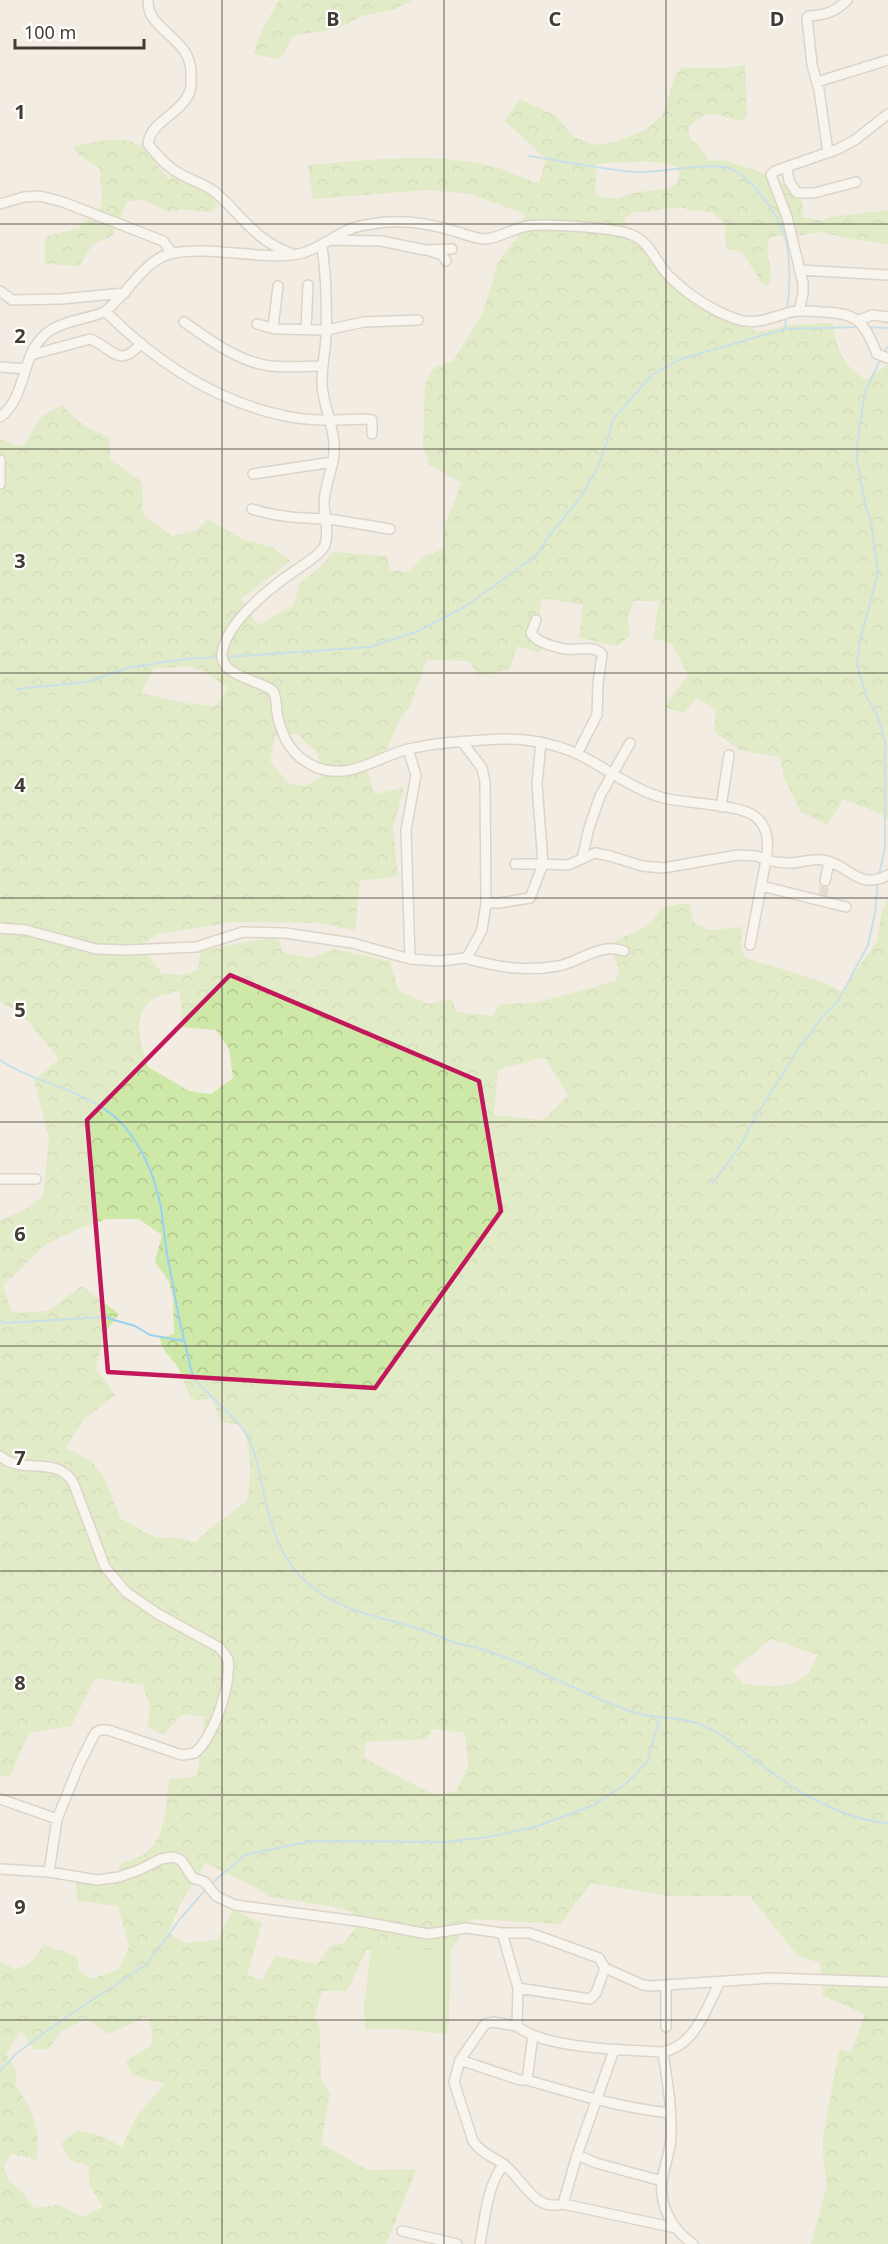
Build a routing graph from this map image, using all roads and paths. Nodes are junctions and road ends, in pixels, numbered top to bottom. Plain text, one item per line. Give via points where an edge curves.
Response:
1 (148, 0) edge
2 (847, 0) edge
3 (888, 60) edge
4 (817, 82) junction
5 (888, 114) edge
6 (828, 153) junction
7 (787, 167) junction
8 (856, 182) dead end
9 (0, 204) edge
10 (325, 243) junction
11 (452, 249) dead end
12 (425, 250) junction
13 (172, 253) junction
14 (295, 255) junction
15 (446, 261) dead end
16 (799, 270) junction
17 (888, 275) edge
18 (308, 285) dead end
19 (278, 286) dead end
20 (0, 291) edge
21 (125, 293) junction
22 (796, 311) junction
23 (106, 312) junction
24 (888, 317) edge
25 (418, 320) dead end
26 (859, 320) junction
27 (184, 322) dead end
28 (257, 324) dead end
29 (273, 328) junction
30 (306, 329) junction
31 (326, 330) junction
32 (141, 343) junction
33 (31, 356) junction
34 (888, 358) edge
35 (323, 366) junction
36 (0, 367) edge
37 (26, 369) junction
38 (0, 417) edge
39 (330, 420) junction
40 (372, 434) dead end
41 (0, 460) edge
42 (333, 462) junction
43 (253, 474) dead end
44 (0, 484) edge
45 (252, 509) dead end
46 (325, 519) junction
47 (390, 529) dead end
48 (536, 620) dead end
49 (541, 742) junction
50 (463, 743) junction
51 (630, 744) dead end
52 (408, 749) junction
53 (577, 754) junction
54 (729, 755) dead end
55 (614, 775) junction
56 (721, 807) junction
57 (582, 859) junction
58 (766, 860) junction
59 (829, 862) junction
60 (515, 864) dead end
61 (543, 864) junction
62 (888, 876) edge
63 (825, 881) tunnel mouth
64 (762, 886) junction
65 (486, 903) junction
66 (846, 906) dead end
67 (0, 927) edge
68 (750, 945) dead end
69 (624, 951) dead end
70 (410, 958) junction
71 (465, 958) junction
72 (0, 1179) edge
73 (36, 1179) dead end
74 (0, 1456) edge
75 (0, 1799) edge
76 (57, 1819) junction
77 (0, 1869) edge
78 (49, 1872) junction
79 (502, 1932) junction
80 (605, 1968) junction
81 (720, 1982) junction
82 (888, 1982) edge
83 (666, 1986) junction
84 (518, 1988) junction
85 (517, 2026) junction
86 (666, 2027) dead end
87 (533, 2035) junction
88 (614, 2049) junction
89 (663, 2052) junction
90 (460, 2060) junction
91 (527, 2080) junction
92 (595, 2100) junction
93 (671, 2114) junction
94 (577, 2155) junction
95 (504, 2164) junction
96 (662, 2181) junction
97 (563, 2204) junction
98 (676, 2228) junction
99 (402, 2231) dead end
100 (457, 2244) edge
101 (480, 2244) edge
102 (693, 2244) edge

1 - 14 street via 153,18 189,58 191,80 190,91 182,103 149,135 148,144 172,170 216,193 248,228
2 - 4 street via 830,13 807,17
3 - 4 street
4 - 6 street
5 - 6 street via 855,140
6 - 7 street
7 - 8 street via 789,181 797,193 814,194
7 - 16 street via 772,173 771,178 787,217
9 - 13 street via 40,196 63,202 163,241
10 - 12 street via 381,241
10 - 14 street
10 - 22 street via 351,229 396,222 488,239 528,225 608,230 646,242 665,272 688,294 728,316 760,322
10 - 31 street
11 - 12 street
12 - 15 street via 442,255
13 - 14 street
13 - 21 street via 146,268
16 - 17 street
16 - 22 street via 803,294
18 - 30 street
19 - 29 street
20 - 21 street via 12,300
21 - 23 street
22 - 26 street via 840,312
23 - 32 street
23 - 33 street via 52,329
24 - 26 street via 872,315
25 - 31 street via 364,322
26 - 34 street via 876,354
27 - 35 street via 248,360 271,366
28 - 29 street
29 - 30 street
30 - 31 street
31 - 35 street
32 - 33 street via 125,356 117,356 90,339
32 - 39 street via 188,379 215,392 281,416
33 - 37 street
35 - 39 street via 322,393
36 - 37 street
37 - 38 street via 16,398
39 - 40 street via 372,420
39 - 42 street via 335,445
41 - 44 street
42 - 43 street
42 - 46 street
45 - 46 street via 309,520
46 - 47 street
46 - 52 street via 325,545 318,555 252,605 236,626 222,656 226,667 236,674 273,691 281,732 289,747 299,758 320,769 347,771
48 - 53 street via 531,633 537,640 566,650 589,648 602,654 597,715
49 - 50 street via 525,739
49 - 53 street
49 - 61 street via 537,784
50 - 52 street
50 - 65 street via 482,768 485,782
51 - 55 street
52 - 70 street via 416,775 406,830
53 - 55 street
54 - 56 street
55 - 56 street via 667,799
55 - 57 street via 597,805
56 - 58 street via 753,814 760,822 768,839
57 - 58 street via 600,853 663,868 738,855
57 - 61 street via 568,865
58 - 59 street
58 - 64 street
59 - 62 street via 873,882
59 - 63 street
60 - 61 street
61 - 65 street via 530,898
64 - 66 street
64 - 68 street
65 - 71 street via 482,930
67 - 70 street via 96,949 127,950 196,947 243,932 285,933 352,943
69 - 71 street via 609,949 561,966 529,969 505,968
70 - 71 street
72 - 73 street
74 - 76 street via 19,1466 64,1471 73,1482 105,1567 126,1592 220,1648 228,1659 223,1698 210,1734 195,1753 182,1755 108,1730 97,1730
75 - 76 street
76 - 78 street
77 - 78 street
78 - 79 street via 97,1880 119,1877 161,1858 173,1857 181,1860 193,1878 205,1882 216,1896 235,1905 413,1932 438,1934 466,1928
79 - 80 street via 534,1934 599,1958
79 - 84 street
80 - 83 street via 643,1985
80 - 84 street via 590,1999
81 - 82 street via 804,1978
81 - 83 street
81 - 89 street via 694,2033
83 - 86 street
84 - 85 street
85 - 87 street
85 - 90 street via 485,2024
87 - 88 street
87 - 91 street
88 - 89 street
88 - 92 street
89 - 93 street
90 - 91 street
90 - 95 street via 454,2082 473,2141
91 - 92 street
92 - 93 street
92 - 94 street
93 - 96 street via 671,2138
94 - 96 street
94 - 97 street
95 - 97 street via 543,2203
95 - 101 street via 492,2187
96 - 98 street via 666,2208
97 - 98 street
98 - 102 street
99 - 100 street

